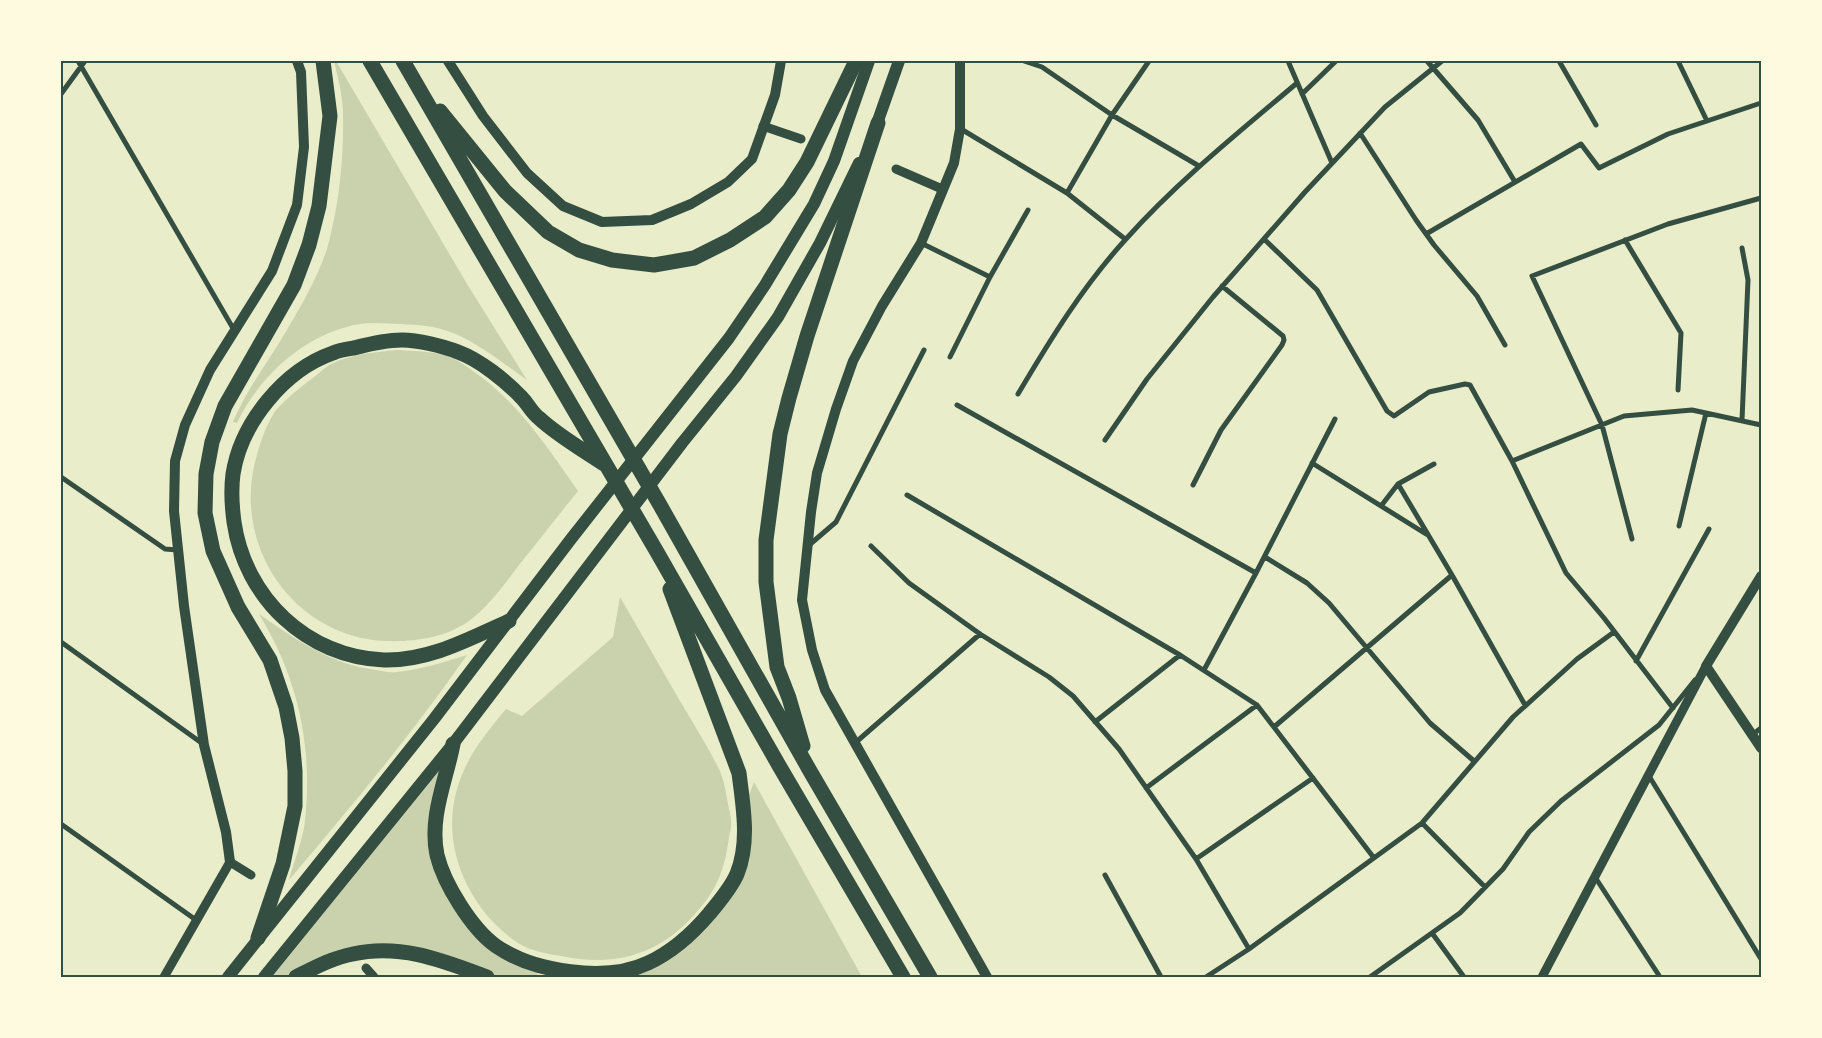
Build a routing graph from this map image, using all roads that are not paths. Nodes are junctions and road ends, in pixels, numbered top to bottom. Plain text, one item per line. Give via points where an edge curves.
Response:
1 (297, 61) edge
2 (323, 61) edge
3 (370, 61) edge
4 (403, 61) edge
5 (448, 61) edge
6 (781, 61) edge
7 (856, 61) edge
8 (869, 61) edge
9 (899, 61) edge
10 (960, 61) edge
11 (1024, 61) edge
12 (1149, 61) edge
13 (1288, 61) edge
14 (1336, 61) edge
15 (1427, 61) edge
16 (1442, 61) edge
17 (1559, 61) edge
18 (1678, 61) edge
19 (81, 63) edge
20 (1043, 64) edge
21 (1433, 68) junction
22 (414, 81) junction
23 (1297, 83) junction
24 (61, 94) edge
25 (1302, 94) junction
26 (1761, 103) edge
27 (1112, 115) junction
28 (1707, 121) junction
29 (878, 123) junction
30 (1596, 125) dead end
31 (763, 126) junction
32 (960, 129) junction
33 (1360, 133) junction
34 (801, 140) dead end
35 (1332, 163) junction
36 (1199, 166) junction
37 (896, 169) dead end
38 (1515, 182) junction
39 (942, 189) junction
40 (1067, 193) junction
41 (1761, 198) edge
42 (1028, 210) dead end
43 (1426, 234) junction
44 (1125, 239) junction
45 (1264, 239) junction
46 (1625, 240) junction
47 (921, 243) junction
48 (1742, 248) dead end
49 (990, 277) junction
50 (1222, 286) junction
51 (235, 331) junction
52 (1505, 345) dead end
53 (924, 350) dead end
54 (950, 357) dead end
55 (1678, 390) dead end
56 (1018, 394) dead end
57 (957, 405) dead end
58 (1706, 413) junction
59 (1335, 419) dead end
60 (1742, 420) junction
61 (1602, 425) junction
62 (1761, 425) edge
63 (1105, 440) dead end
64 (1512, 461) junction
65 (1312, 463) junction
66 (1434, 464) dead end
67 (607, 467) junction
68 (61, 477) edge
69 (1398, 484) junction
70 (1193, 485) dead end
71 (907, 495) dead end
72 (1381, 506) junction
73 (1679, 526) dead end
74 (1710, 529) dead end
75 (1428, 536) junction
76 (1632, 539) dead end
77 (807, 546) junction
78 (871, 546) dead end
79 (178, 550) junction
80 (657, 552) junction
81 (1265, 557) junction
82 (1256, 573) junction
83 (1452, 575) junction
84 (1761, 576) edge
85 (509, 621) junction
86 (1614, 632) junction
87 (980, 634) junction
88 (61, 642) edge
89 (1368, 648) junction
90 (1180, 655) junction
91 (1636, 660) junction
92 (1706, 666) junction
93 (1204, 670) junction
94 (1256, 705) junction
95 (1525, 705) junction
96 (1673, 708) junction
97 (1095, 722) junction
98 (1274, 727) junction
99 (1756, 732) edge
100 (856, 743) junction
101 (204, 744) junction
102 (453, 744) junction
103 (1761, 748) edge
104 (1474, 761) junction
105 (810, 771) junction
106 (1648, 776) junction
107 (1313, 778) junction
108 (1146, 788) junction
109 (1422, 823) junction
110 (61, 824) edge
111 (1374, 858) junction
112 (1196, 859) junction
113 (230, 862) junction
114 (251, 875) dead end
115 (1105, 875) dead end
116 (1595, 877) junction
117 (1485, 887) junction
118 (196, 920) junction
119 (1432, 934) junction
120 (258, 938) junction
121 (1249, 949) junction
122 (1761, 959) edge
123 (366, 968) dead end
124 (164, 977) edge
125 (228, 977) edge
126 (264, 977) edge
127 (296, 977) edge
128 (374, 977) edge
129 (487, 977) edge
130 (903, 977) edge
131 (930, 977) edge
132 (987, 977) edge
133 (1161, 977) edge
134 (1206, 977) edge
135 (1370, 977) edge
136 (1464, 977) edge
137 (1542, 977) edge
138 (1660, 977) edge

1 - 51 main road via 301,72 304,147 297,206 272,271
2 - 120 highway via 330,116 318,206 309,245 294,285 225,406 212,442 206,474 205,513 213,551 238,607 270,660 286,707 292,738 295,806 283,864
3 - 67 highway
4 - 22 highway
5 - 31 main road via 483,116 527,173 563,206 602,222 652,220 691,204 728,182 752,159
6 - 31 main road via 775,95
7 - 22 highway via 807,162 789,190 765,217 694,258 654,264 612,260 579,250 548,232 505,192
8 - 85 main road via 834,162 800,228 765,285 729,338
9 - 29 main road
10 - 32 main road
11 - 20 street
12 - 27 street
13 - 23 street
14 - 25 street
15 - 21 street
16 - 21 street
17 - 30 street
18 - 28 street
19 - 24 street
19 - 51 street
20 - 27 street
21 - 33 street via 1385,106
21 - 38 street via 1478,120
22 - 105 highway
23 - 25 street
23 - 36 street
25 - 35 street
26 - 28 street
27 - 36 street
27 - 40 street
28 - 38 street via 1668,134 1599,168 1581,144
29 - 102 main road via 820,242 778,318
29 - 105 highway via 789,398 780,434 766,540 766,582 777,667
31 - 34 street
32 - 39 main road via 954,163
32 - 40 street
33 - 35 street
33 - 43 street
35 - 45 street
36 - 44 street
37 - 39 street
38 - 43 street
39 - 47 main road
40 - 44 street
41 - 46 street via 1668,224
42 - 49 street
43 - 52 street via 1477,296
44 - 56 street via 1062,320
45 - 50 street
45 - 64 street via 1317,290 1387,411 1394,416 1429,392 1470,385
46 - 55 street via 1681,332
46 - 61 street via 1532,276
47 - 49 street
47 - 77 main road via 882,306 854,361 817,472
48 - 60 street via 1748,280
49 - 54 street
50 - 63 street via 1147,380
50 - 70 street via 1284,340 1221,430
51 - 79 main road via 210,370 192,409 175,461 174,511
53 - 77 street via 836,522
57 - 82 street
58 - 60 street
58 - 61 street via 1692,410 1624,416
58 - 73 street
59 - 65 street
60 - 62 street
61 - 64 street
61 - 76 street
64 - 86 street via 1566,573
65 - 72 street
65 - 81 street
66 - 69 street
67 - 80 highway
67 - 85 highway via 538,418 523,398 499,376 460,352 436,345 402,340 332,353 284,383 261,409 245,436 233,474 232,507 244,562 285,620 312,640 345,654 384,660 445,650
68 - 79 street via 164,549
69 - 72 street
69 - 75 street
71 - 90 street
72 - 75 street
74 - 91 street
75 - 83 street
77 - 100 main road via 802,600 812,650 825,690
78 - 87 street via 909,583
79 - 101 main road
80 - 102 highway via 730,745 743,800 745,842 737,874 719,903 694,932 647,964 618,973 557,970 527,961 496,946 474,924 452,892 437,855 435,817
80 - 130 highway
81 - 82 street
81 - 89 street via 1307,583
82 - 93 street
83 - 89 street
83 - 95 street
84 - 92 main road
85 - 120 main road
86 - 91 street
86 - 95 street via 1577,659
87 - 97 street via 1055,682 1073,696
87 - 100 street
88 - 101 street
89 - 98 street
89 - 104 street via 1430,723
90 - 93 street
90 - 97 street
91 - 96 street
92 - 96 street
92 - 99 main road
92 - 106 street
93 - 94 street
94 - 98 street
94 - 108 street
95 - 104 street
96 - 117 street via 1659,725 1554,807 1529,832 1503,869
97 - 108 street
98 - 107 street
99 - 103 main road
100 - 132 main road
101 - 113 main road via 226,832
102 - 126 main road
104 - 109 street
105 - 131 highway
106 - 116 street
106 - 122 street
107 - 111 street
107 - 112 street
108 - 112 street
109 - 111 street
109 - 117 street
110 - 118 street
111 - 121 street
112 - 121 street
113 - 114 street
113 - 118 street
115 - 133 street
116 - 137 street
116 - 138 street
117 - 119 street via 1460,913
118 - 124 street
119 - 135 street
119 - 136 street
120 - 125 main road
121 - 134 street
123 - 128 street
127 - 129 highway via 354,953 384,951 440,958

